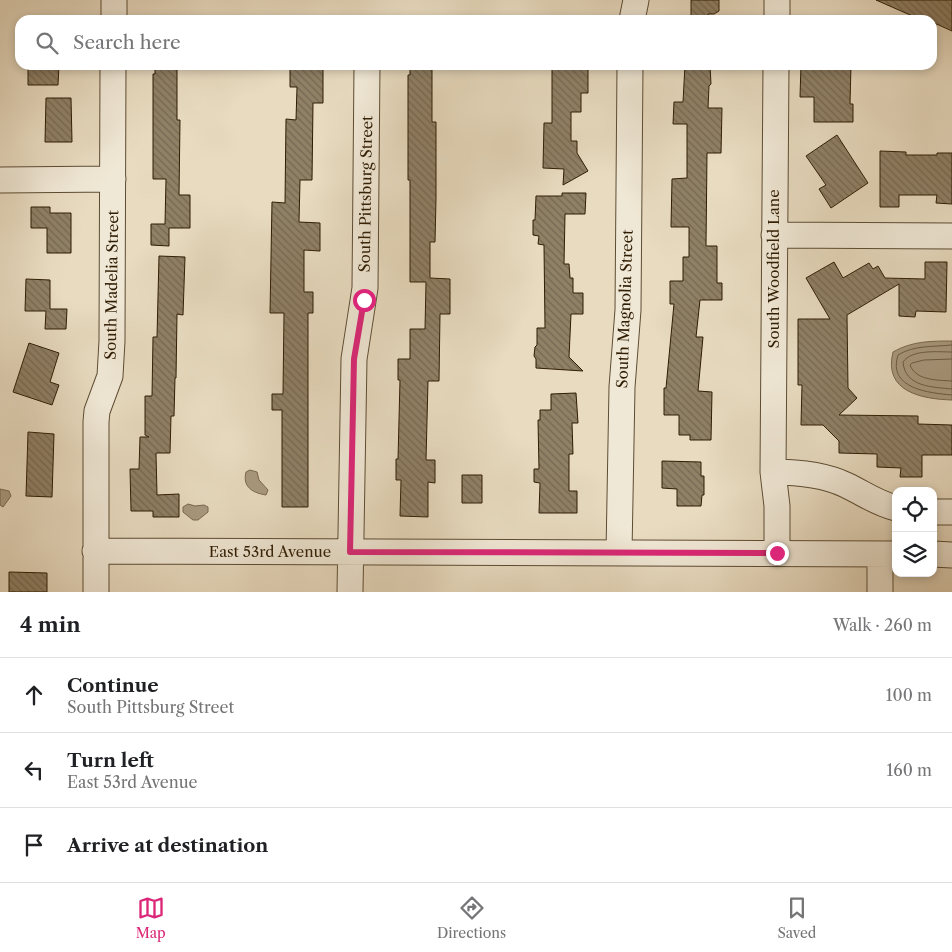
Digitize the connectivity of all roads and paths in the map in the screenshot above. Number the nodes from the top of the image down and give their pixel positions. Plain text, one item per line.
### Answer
1 (114, 0) edge
2 (636, 0) edge
3 (777, 0) edge
4 (114, 15) edge
5 (633, 15) edge
6 (777, 15) edge
7 (113, 70) edge
8 (367, 70) edge
9 (630, 70) edge
10 (776, 70) edge
11 (0, 180) edge
12 (113, 180) junction
13 (774, 235) junction
14 (952, 236) edge
15 (772, 472) junction
16 (892, 507) edge
17 (937, 512) edge
18 (952, 512) edge
19 (95, 551) junction
20 (350, 552) junction
21 (619, 553) junction
22 (771, 553) junction
23 (888, 554) edge
24 (937, 554) edge
25 (952, 554) edge
26 (96, 592) edge
27 (350, 592) edge
28 (880, 592) edge

1 - 4 street
2 - 5 street
3 - 6 street
7 - 12 street, South Madelia Street
8 - 20 street, South Pittsburg Street
9 - 21 street, South Magnolia Street
10 - 13 street, South Woodfield Lane
11 - 12 street
12 - 19 street, South Madelia Street
13 - 14 street
13 - 15 street, South Woodfield Lane
15 - 16 street
15 - 22 street, South Woodfield Lane
17 - 18 street
19 - 20 street, East 53rd Avenue
19 - 26 street, South Madelia Street
20 - 21 street, East 53rd Avenue
20 - 27 street, South Pittsburg Street
21 - 22 street, East 53rd Avenue
22 - 23 street, East 53rd Avenue
23 - 28 street
24 - 25 street

